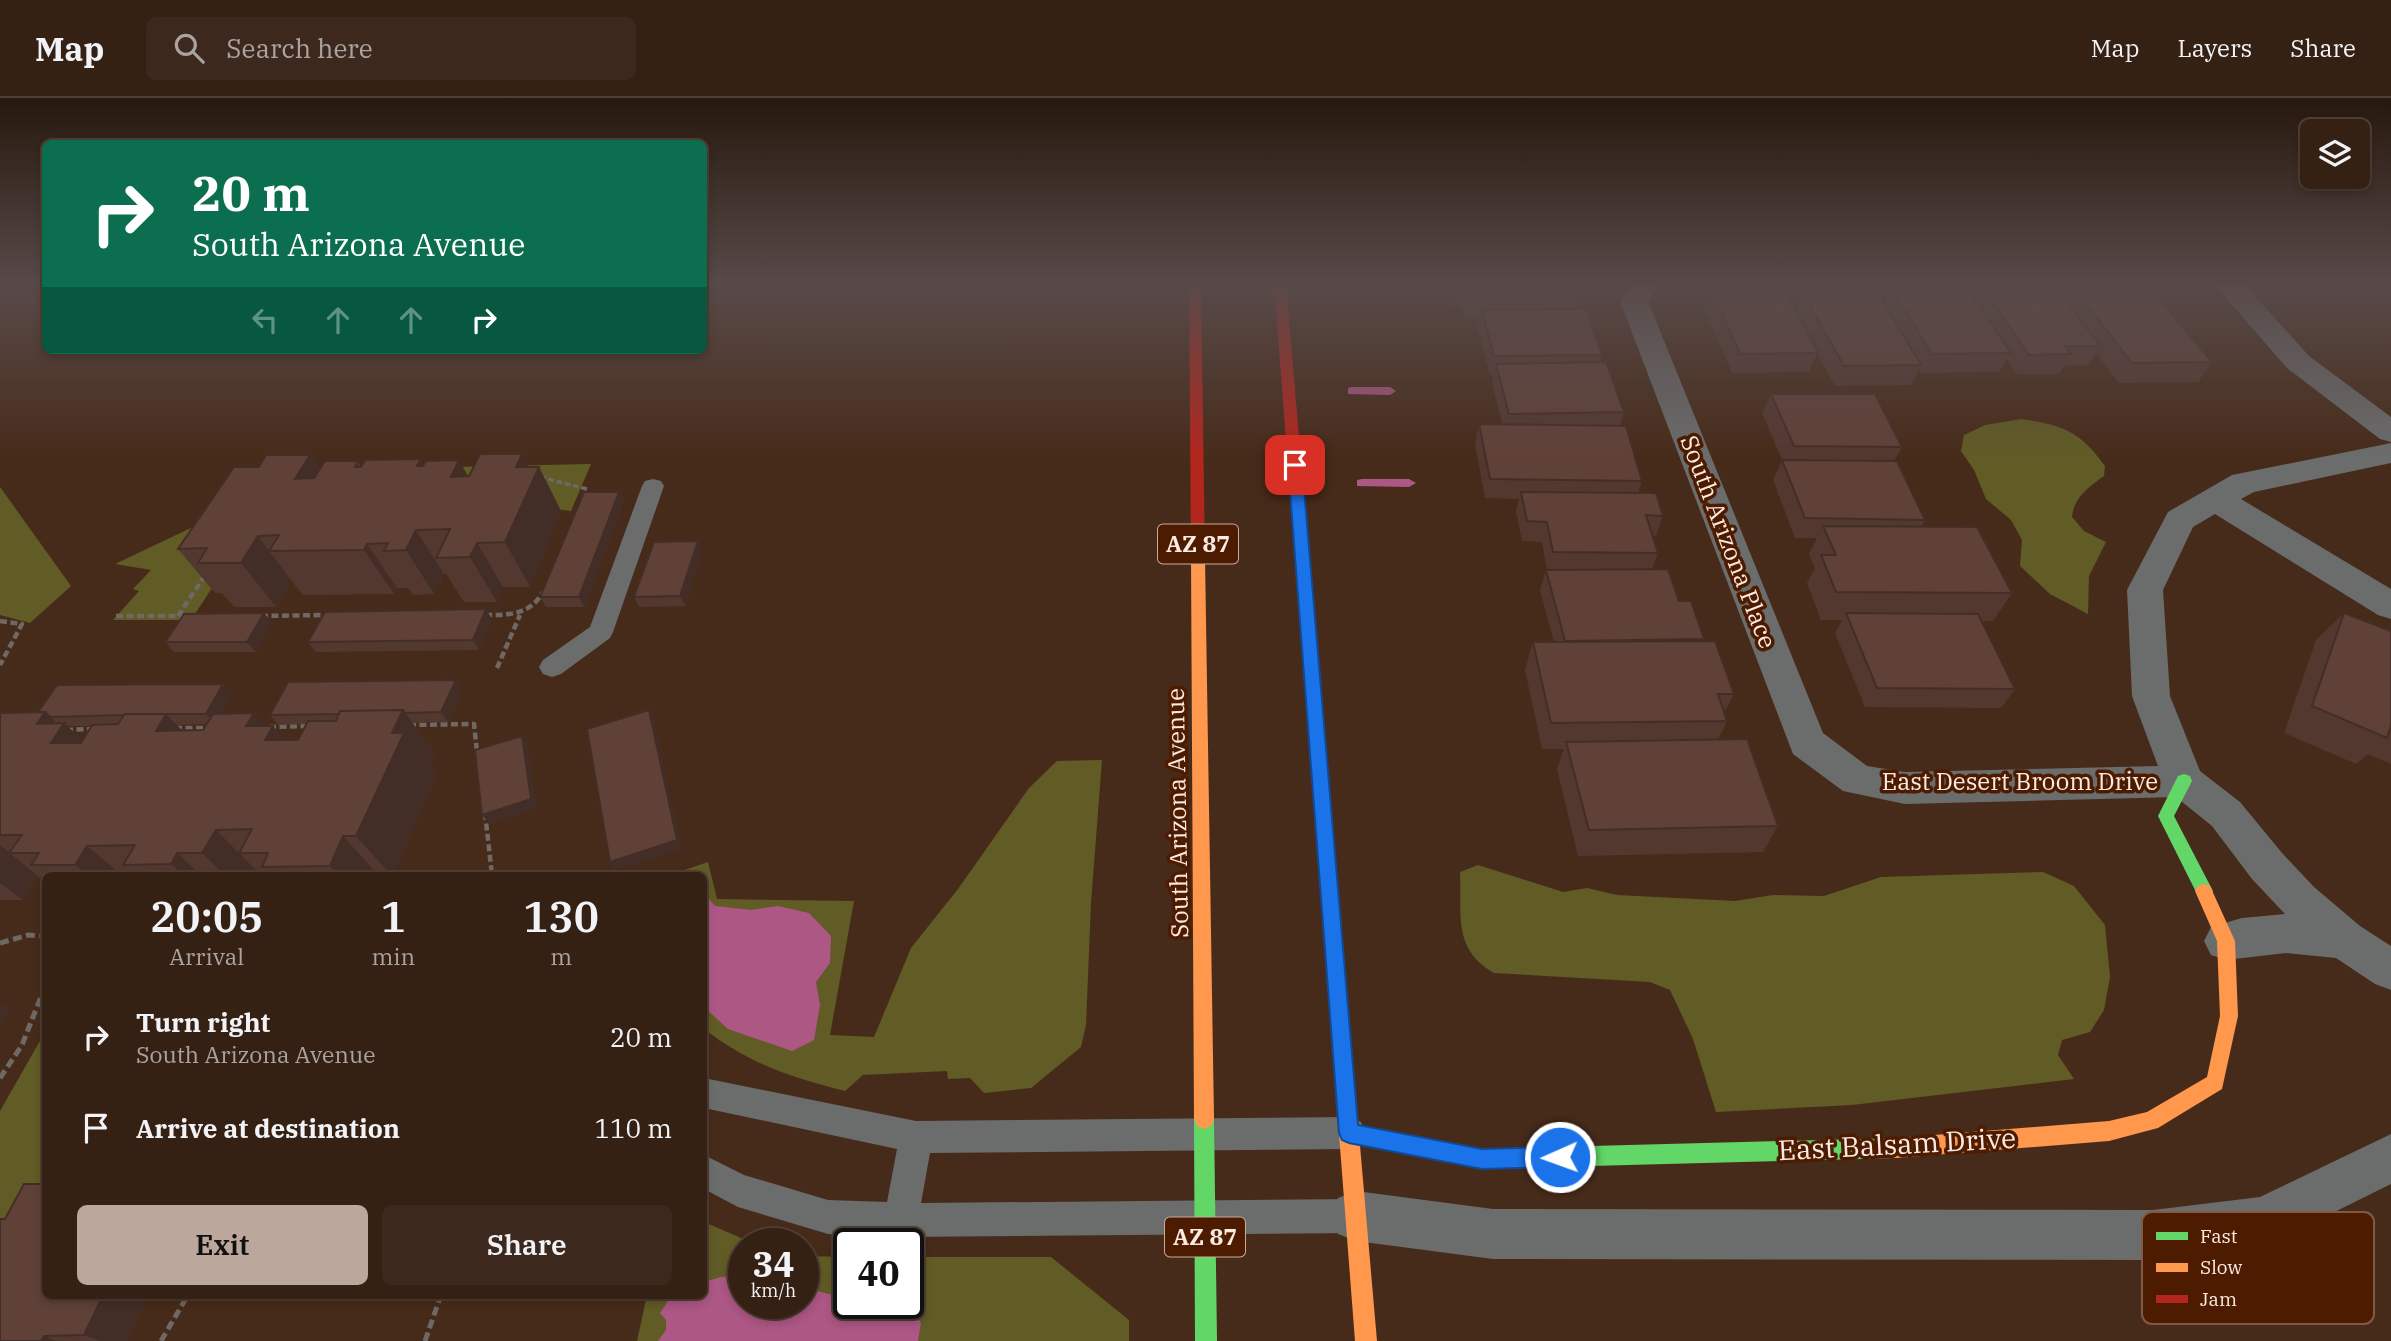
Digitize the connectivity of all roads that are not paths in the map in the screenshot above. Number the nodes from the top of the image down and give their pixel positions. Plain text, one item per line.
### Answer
1 (1196, 342) edge
2 (1285, 342) edge
3 (1650, 342) edge
4 (2280, 342) edge
5 (2391, 432) edge
6 (2391, 453) edge
7 (653, 486) dead end
8 (2216, 499) junction
9 (2391, 606) edge
10 (552, 667) dead end
11 (1857, 780) joint
12 (2184, 781) junction
13 (2345, 940) junction
14 (2226, 941) junction
15 (2391, 970) edge
16 (707, 1094) edge
17 (1349, 1133) junction
18 (1203, 1134) junction
19 (916, 1137) junction
20 (2391, 1158) edge
21 (707, 1173) edge
22 (2284, 1212) edge
23 (1356, 1216) junction
24 (1205, 1217) junction
25 (901, 1220) junction
26 (2142, 1235) edge
27 (1206, 1341) edge
28 (1366, 1341) edge

1 - 18 main road, South Arizona Avenue / AZ 87
2 - 17 main road
3 - 11 street, South Arizona Place
4 - 5 street
6 - 8 street
7 - 10 lane
8 - 9 street
8 - 12 street
11 - 12 street, East Desert Broom Drive
12 - 13 street
12 - 14 main road, East Balsam Drive
13 - 14 street
13 - 15 street
14 - 17 main road, East Balsam Drive
16 - 19 lane
17 - 18 lane
17 - 23 main road
18 - 19 lane
18 - 24 main road, South Arizona Avenue / AZ 87
19 - 25 lane
20 - 22 street
21 - 25 lane
23 - 24 lane
23 - 26 street
23 - 28 main road
24 - 25 lane
24 - 27 main road, South Arizona Avenue / AZ 87

